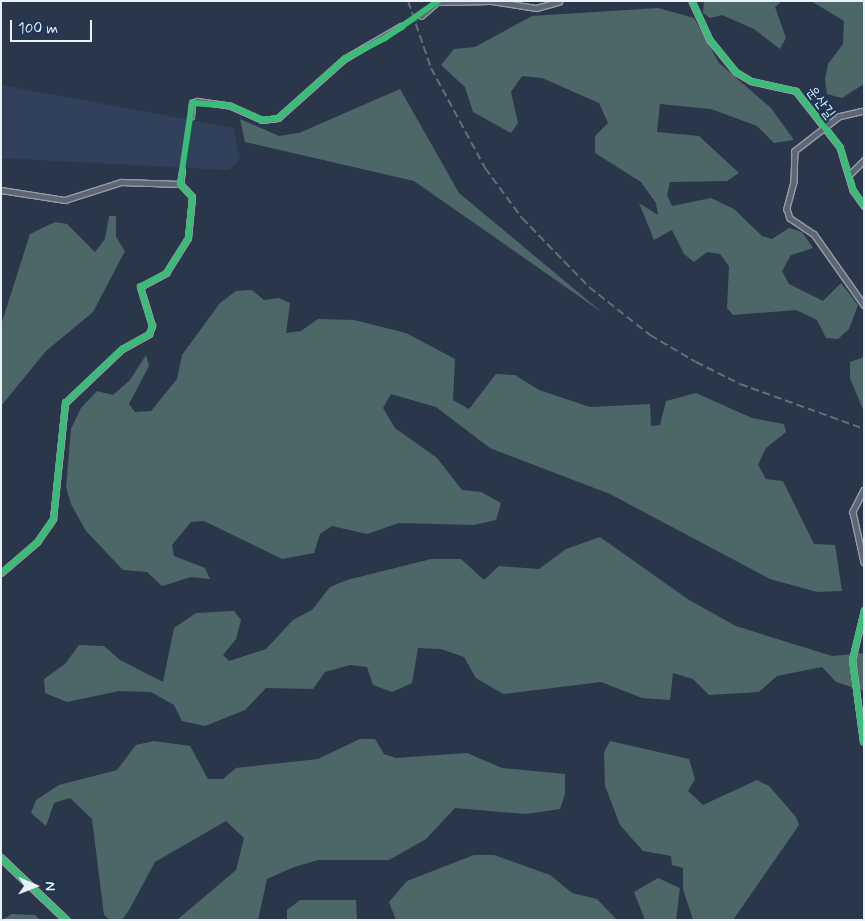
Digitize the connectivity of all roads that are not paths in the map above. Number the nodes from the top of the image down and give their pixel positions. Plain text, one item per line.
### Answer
1 (490, 1) edge
2 (692, 1) edge
3 (438, 2) edge
4 (559, 2) edge
5 (421, 16) tunnel mouth
6 (401, 26) tunnel mouth
7 (864, 111) edge
8 (191, 117) tunnel mouth
9 (823, 128) junction
10 (864, 160) edge
11 (182, 171) tunnel mouth
12 (850, 174) junction
13 (180, 184) junction
14 (1, 190) edge
15 (864, 206) edge
16 (864, 306) edge
17 (864, 490) edge
18 (864, 562) edge
19 (1, 574) edge
20 (864, 610) edge
21 (863, 742) edge
22 (1, 858) edge
23 (66, 920) edge

1 - 3 street
1 - 4 street
2 - 9 street, 운산길
3 - 5 street
6 - 8 street
7 - 9 street
9 - 12 street, 운산길
9 - 16 street
10 - 12 street
11 - 13 street
12 - 15 street, 운산길
13 - 14 street
13 - 19 street
17 - 18 street
20 - 21 street
22 - 23 street

